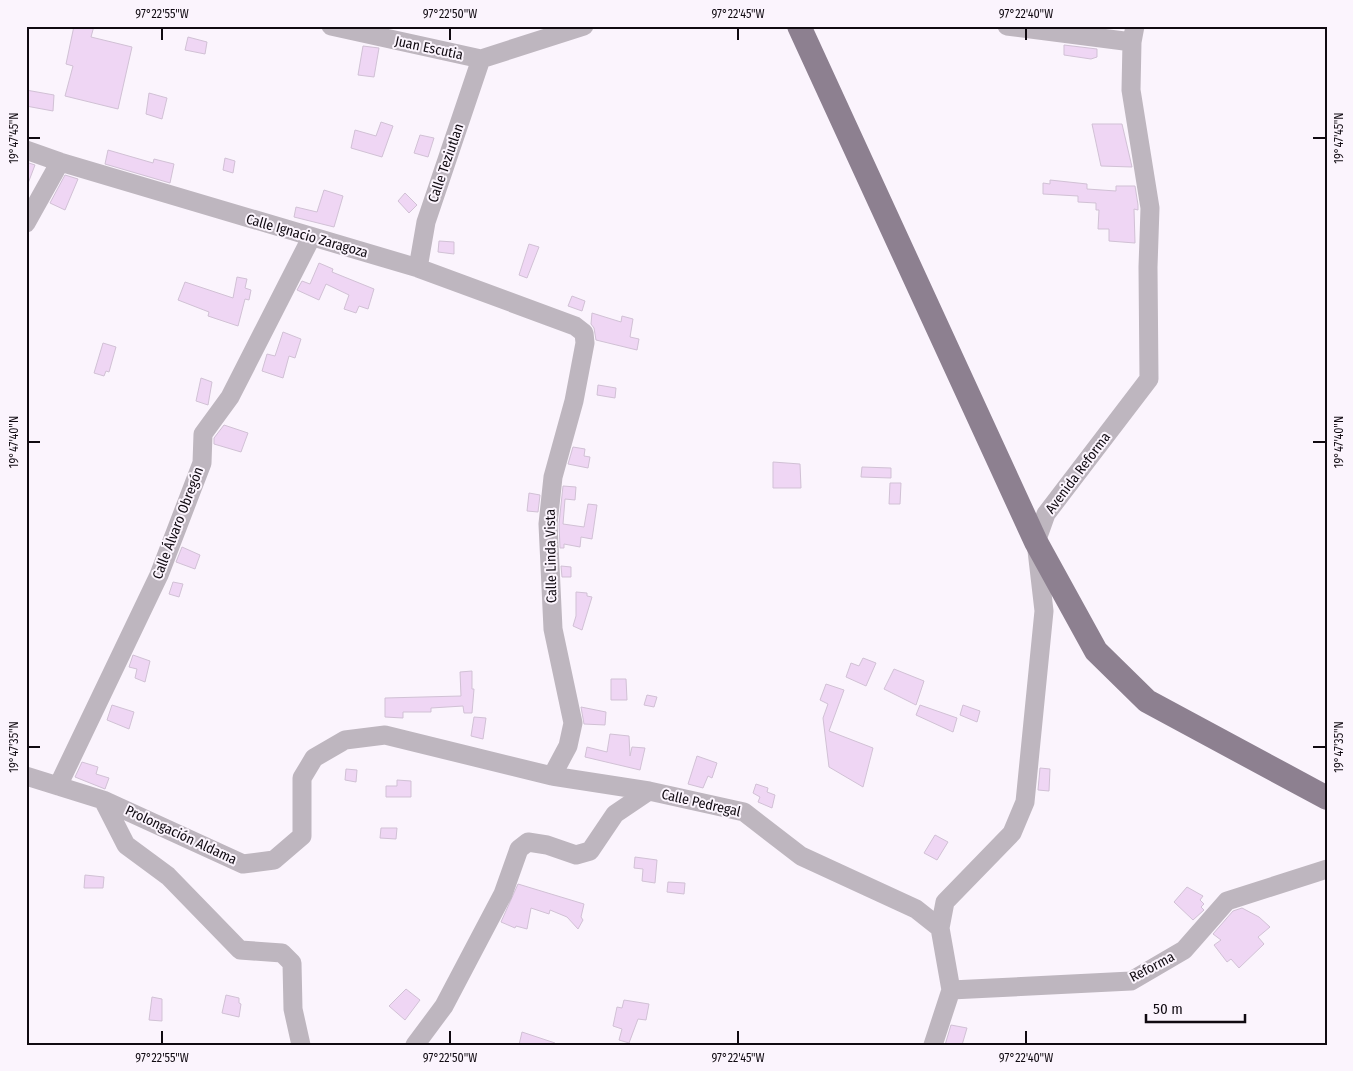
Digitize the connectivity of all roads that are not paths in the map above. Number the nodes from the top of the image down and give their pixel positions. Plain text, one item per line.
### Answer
1 (331, 26) edge
2 (584, 26) edge
3 (799, 26) edge
4 (1007, 26) edge
5 (1082, 31) edge
6 (1133, 34) edge
7 (480, 59) junction
8 (26, 150) edge
9 (60, 162) junction
10 (26, 223) edge
11 (311, 238) junction
12 (418, 268) junction
13 (584, 333) joint
14 (1036, 542) junction
15 (26, 776) edge
16 (552, 776) junction
17 (58, 786) junction
18 (649, 791) junction
19 (1327, 798) edge
20 (103, 800) junction
21 (1327, 869) edge
22 (940, 928) junction
23 (951, 990) junction
24 (301, 1045) edge
25 (415, 1045) edge
26 (933, 1045) edge

1 - 7 street, Juan Escutia
2 - 7 street, Juan Escutia
3 - 14 main road
4 - 5 street
5 - 6 street
6 - 14 street, Avenida Reforma
7 - 12 street, Calle Teziutlan
8 - 9 street, Calle Ignacio Zaragoza
9 - 10 street
9 - 11 street, Calle Ignacio Zaragoza
11 - 12 street, Calle Ignacio Zaragoza
11 - 17 street, Calle Álvaro Obregón
12 - 13 street, Calle Ignacio Zaragoza
13 - 16 street, Calle Linda Vista
14 - 19 main road
14 - 22 street, Avenida Reforma
15 - 17 street, Prolongación Aldama
16 - 18 street, Calle Pedregal
16 - 20 street, Prolongación Aldama
17 - 20 street, Prolongación Aldama
18 - 22 street, Calle Pedregal
18 - 25 street
20 - 24 street
21 - 23 street, Reforma
22 - 23 street, Avenida Reforma
23 - 26 street

